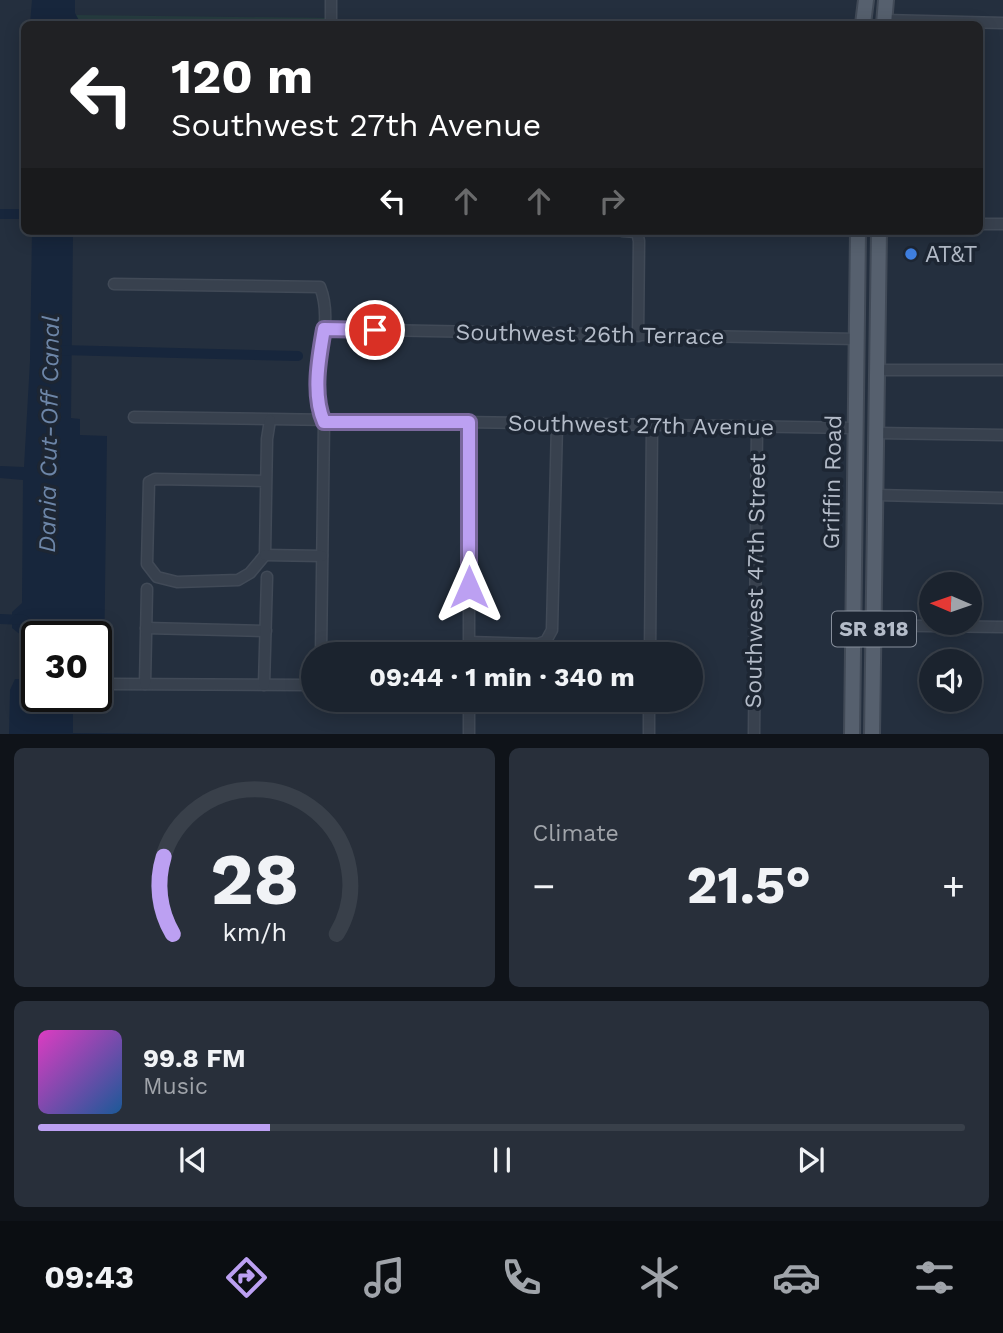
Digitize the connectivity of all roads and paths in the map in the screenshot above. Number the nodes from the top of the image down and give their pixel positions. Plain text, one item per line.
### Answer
1 (331, 0) edge
2 (866, 0) edge
3 (886, 0) edge
4 (331, 21) edge
5 (863, 21) edge
6 (884, 21) edge
7 (983, 23) edge
8 (1003, 23) edge
9 (983, 224) edge
10 (1003, 224) edge
11 (637, 235) edge
12 (858, 235) edge
13 (879, 235) edge
14 (114, 284) dead end
15 (324, 329) junction
16 (638, 336) junction
17 (857, 339) junction
18 (877, 370) junction
19 (1003, 370) edge
20 (856, 396) junction
21 (134, 417) dead end
22 (270, 420) junction
23 (324, 422) junction
24 (469, 422) junction
25 (557, 425) junction
26 (652, 426) junction
27 (757, 428) junction
28 (855, 428) junction
29 (877, 433) junction
30 (1003, 435) edge
31 (876, 465) junction
32 (266, 481) junction
33 (876, 495) junction
34 (1003, 498) edge
35 (265, 555) junction
36 (322, 556) junction
37 (267, 577) dead end
38 (147, 589) dead end
39 (853, 625) junction
40 (874, 625) junction
41 (1003, 627) edge
42 (146, 628) junction
43 (266, 631) junction
44 (321, 642) edge
45 (469, 642) edge
46 (543, 642) edge
47 (650, 642) edge
48 (112, 684) dead end
49 (145, 684) junction
50 (264, 685) junction
51 (301, 685) edge
52 (468, 712) edge
53 (649, 712) edge
54 (469, 734) edge
55 (649, 734) edge
56 (754, 734) edge
57 (852, 734) edge
58 (873, 734) edge

1 - 4 street
2 - 5 main road
3 - 6 main road
7 - 8 street
9 - 10 street
11 - 16 street
12 - 17 main road, Griffin Road / SR 818
13 - 18 main road, Griffin Road / SR 818
14 - 15 street
15 - 16 street, Southwest 26th Terrace
15 - 23 street
16 - 17 street, Southwest 26th Terrace
17 - 20 main road, Griffin Road / SR 818
18 - 19 street
18 - 29 main road, Griffin Road / SR 818
20 - 28 main road, Griffin Road / SR 818
20 - 29 main road
21 - 22 street, Southwest 27th Avenue
22 - 23 street, Southwest 27th Avenue
22 - 32 street
23 - 24 street, Southwest 27th Avenue
23 - 36 street
24 - 25 street, Southwest 27th Avenue
24 - 45 street
25 - 26 street, Southwest 27th Avenue
25 - 46 street
26 - 27 street, Southwest 27th Avenue
26 - 47 street
27 - 28 street, Southwest 27th Avenue
27 - 56 street, Southwest 47th Street
28 - 31 main road
28 - 39 main road, Griffin Road / SR 818
29 - 30 street
29 - 31 main road, Griffin Road / SR 818
31 - 33 main road, Griffin Road / SR 818
32 - 35 street
32 - 35 street
33 - 34 street
33 - 40 main road, Griffin Road / SR 818
35 - 36 street
36 - 44 street
37 - 43 street
38 - 42 street
39 - 40 street
39 - 57 main road, Griffin Road / SR 818
40 - 41 street
40 - 58 main road, Griffin Road / SR 818
42 - 43 street
42 - 49 street
43 - 50 street
48 - 49 street
49 - 50 street
50 - 51 street
52 - 54 street
53 - 55 street

